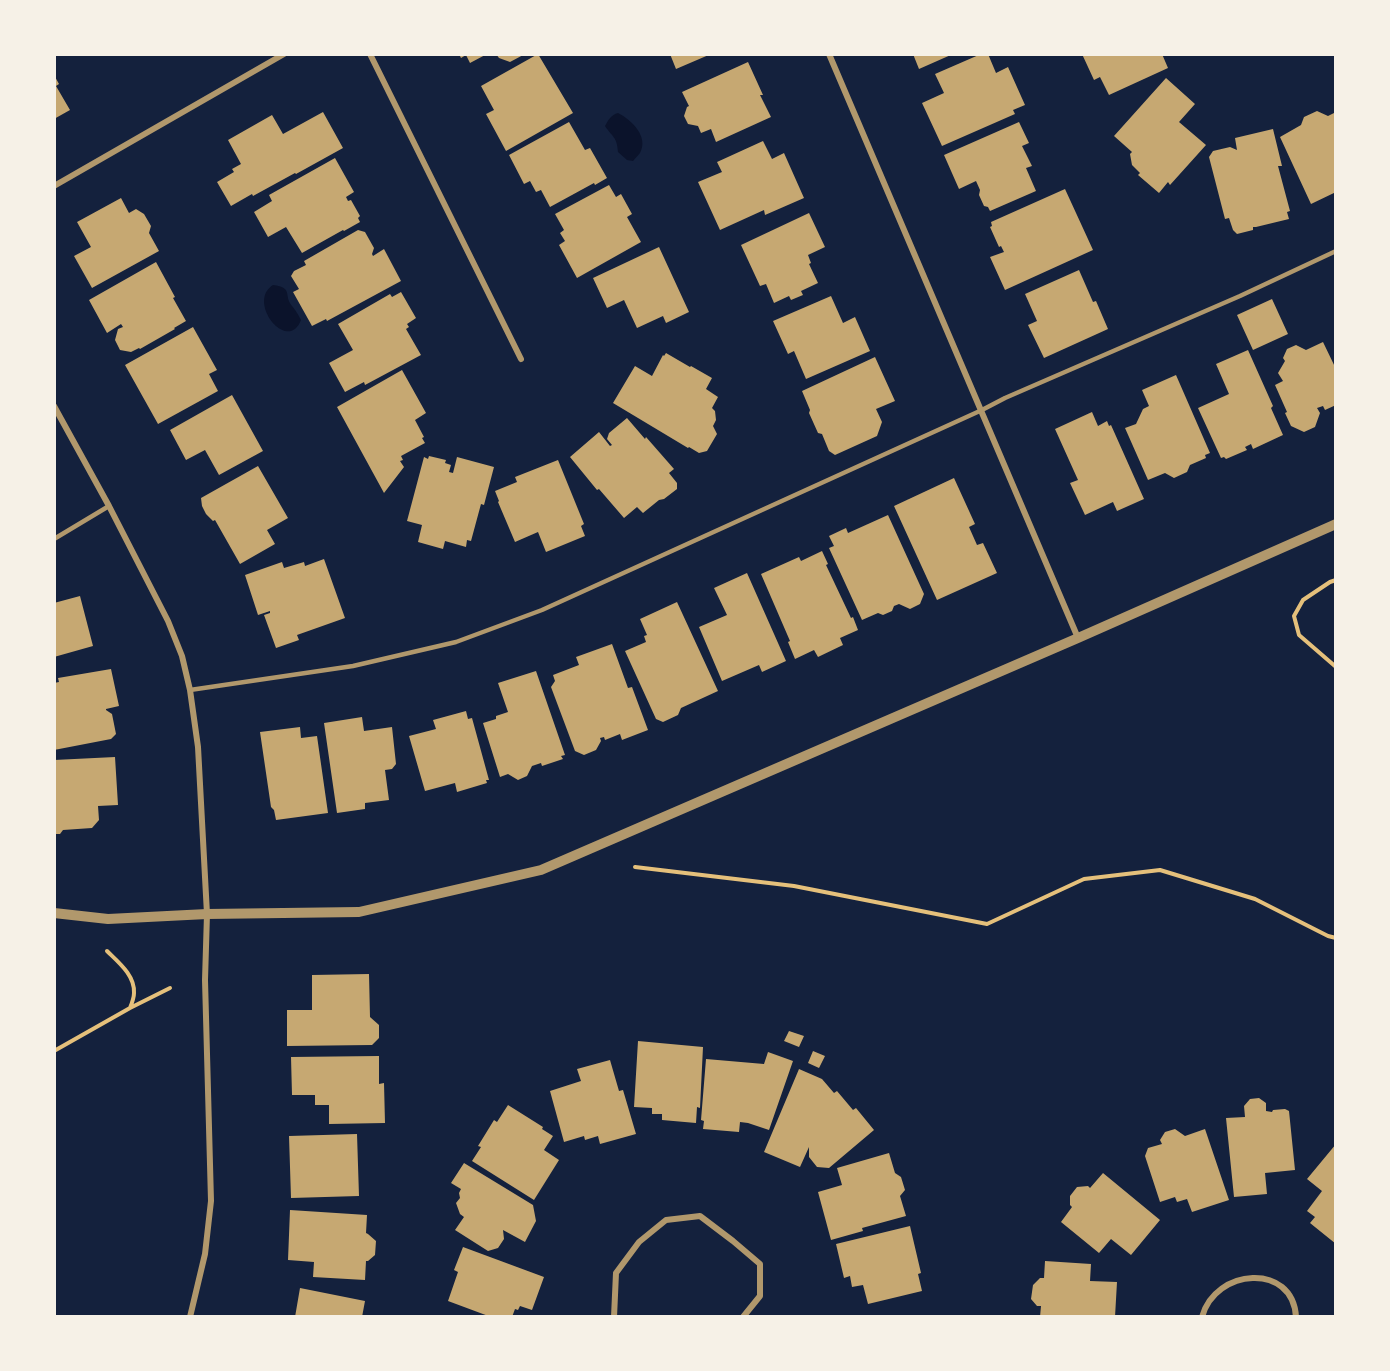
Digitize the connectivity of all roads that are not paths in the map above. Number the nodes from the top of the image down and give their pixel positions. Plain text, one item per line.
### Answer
1 (284, 54) edge
2 (370, 54) edge
3 (830, 54) edge
4 (54, 186) edge
5 (1336, 251) edge
6 (520, 359) dead end
7 (54, 406) edge
8 (982, 410) junction
9 (110, 506) junction
10 (1336, 524) edge
11 (54, 539) edge
12 (1078, 638) junction
13 (190, 690) junction
14 (54, 913) edge
15 (207, 914) junction
16 (190, 1317) edge
17 (614, 1317) edge
18 (743, 1317) edge
19 (1202, 1317) edge
20 (1296, 1317) edge

1 - 4 street
2 - 6 street
3 - 8 street
5 - 8 lane
7 - 9 street
8 - 12 street
8 - 13 lane
9 - 11 lane
9 - 13 street
10 - 12 street
12 - 15 street
13 - 15 street
14 - 15 street
15 - 16 street
17 - 18 street
19 - 20 street

